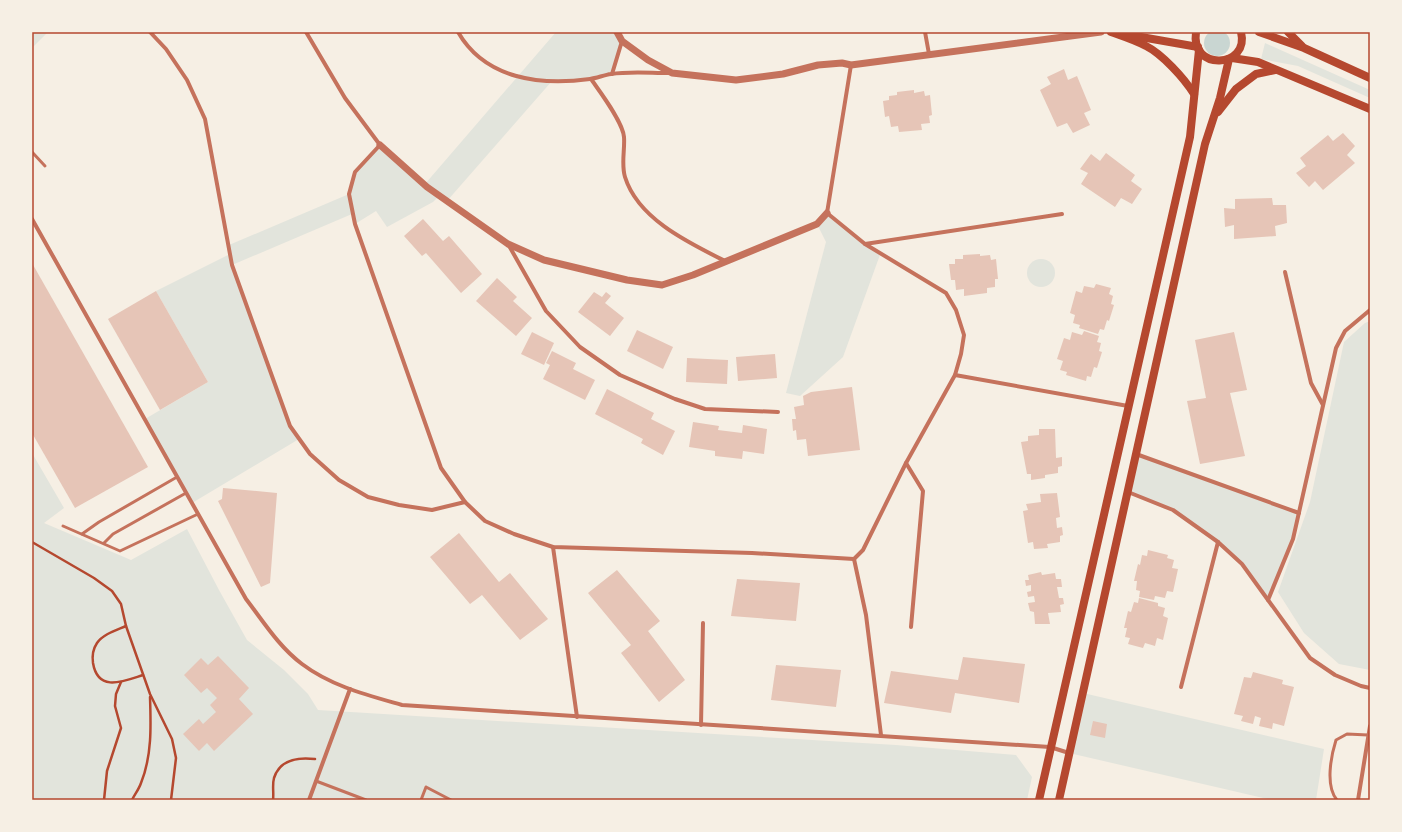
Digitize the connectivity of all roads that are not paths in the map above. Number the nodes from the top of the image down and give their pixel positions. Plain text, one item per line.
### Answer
1 (150, 32) edge
2 (306, 32) edge
3 (458, 32) edge
4 (617, 32) edge
5 (925, 32) edge
6 (1101, 32) edge
7 (1112, 32) edge
8 (1196, 32) edge
9 (1241, 32) edge
10 (1259, 32) edge
11 (1288, 32) edge
12 (1057, 34) edge
13 (622, 40) junction
14 (1198, 48) junction
15 (1304, 48) junction
16 (929, 54) junction
17 (1230, 58) junction
18 (851, 65) junction
19 (1275, 70) junction
20 (672, 73) junction
21 (612, 74) junction
22 (1370, 78) edge
23 (591, 79) junction
24 (1194, 94) junction
25 (1370, 109) edge
26 (1214, 118) junction
27 (380, 145) junction
28 (32, 152) edge
29 (45, 166) dead end
30 (826, 213) junction
31 (1062, 214) dead end
32 (32, 219) edge
33 (508, 244) junction
34 (865, 244) junction
35 (726, 261) junction
36 (1285, 272) dead end
37 (1370, 310) edge
38 (955, 375) junction
39 (1128, 406) junction
40 (1323, 406) junction
41 (778, 412) dead end
42 (1136, 454) junction
43 (906, 464) junction
44 (177, 477) junction
45 (1128, 492) junction
46 (186, 493) junction
47 (465, 502) junction
48 (1299, 513) junction
49 (198, 514) junction
50 (64, 526) dead end
51 (82, 534) junction
52 (1218, 542) junction
53 (104, 543) junction
54 (553, 547) junction
55 (854, 559) junction
56 (1268, 600) junction
57 (703, 623) dead end
58 (911, 627) dead end
59 (1181, 687) dead end
60 (1370, 688) edge
61 (350, 689) junction
62 (577, 717) junction
63 (701, 725) junction
64 (1370, 726) edge
65 (881, 734) junction
66 (1368, 735) junction
67 (1050, 747) junction
68 (1069, 753) junction
69 (316, 781) junction
70 (309, 800) edge
71 (366, 800) edge
72 (421, 800) edge
73 (451, 800) edge
74 (1039, 800) edge
75 (1059, 800) edge
76 (1337, 800) edge
77 (1358, 800) edge

1 - 47 street
2 - 27 street
3 - 23 street
4 - 13 street
5 - 16 street
6 - 12 street
7 - 14 main road
7 - 24 main road
8 - 14 main road
9 - 17 main road
10 - 15 main road
11 - 15 main road
12 - 16 street
13 - 20 street
13 - 21 street
14 - 17 main road
14 - 24 main road
15 - 22 main road
16 - 18 street
17 - 19 main road
17 - 26 main road
18 - 20 street
18 - 30 street
19 - 25 main road
19 - 26 main road
20 - 21 street
21 - 23 street
23 - 35 street
24 - 39 main road
26 - 42 main road
27 - 33 street
27 - 47 street
28 - 29 lane
30 - 34 street
30 - 35 street
31 - 34 street
32 - 44 street
33 - 35 street
33 - 41 street
34 - 38 street
36 - 40 street
37 - 40 street
38 - 39 street
38 - 43 street
39 - 67 main road
40 - 48 street
42 - 45 main road
42 - 48 street
43 - 55 street
43 - 58 street
44 - 46 street
44 - 51 lane
45 - 52 street
45 - 68 main road
46 - 49 street
46 - 53 lane
47 - 54 street
48 - 56 street
49 - 53 lane
49 - 61 street
50 - 51 lane
51 - 53 lane
52 - 56 street
52 - 59 street
54 - 55 street
54 - 62 street
55 - 65 street
56 - 60 street
57 - 63 street
61 - 62 street
61 - 69 street
62 - 63 street
63 - 65 street
64 - 66 street
65 - 67 street
66 - 76 lane
66 - 77 street
67 - 68 street
67 - 74 main road
68 - 75 main road
69 - 70 street
69 - 71 lane
72 - 73 lane

